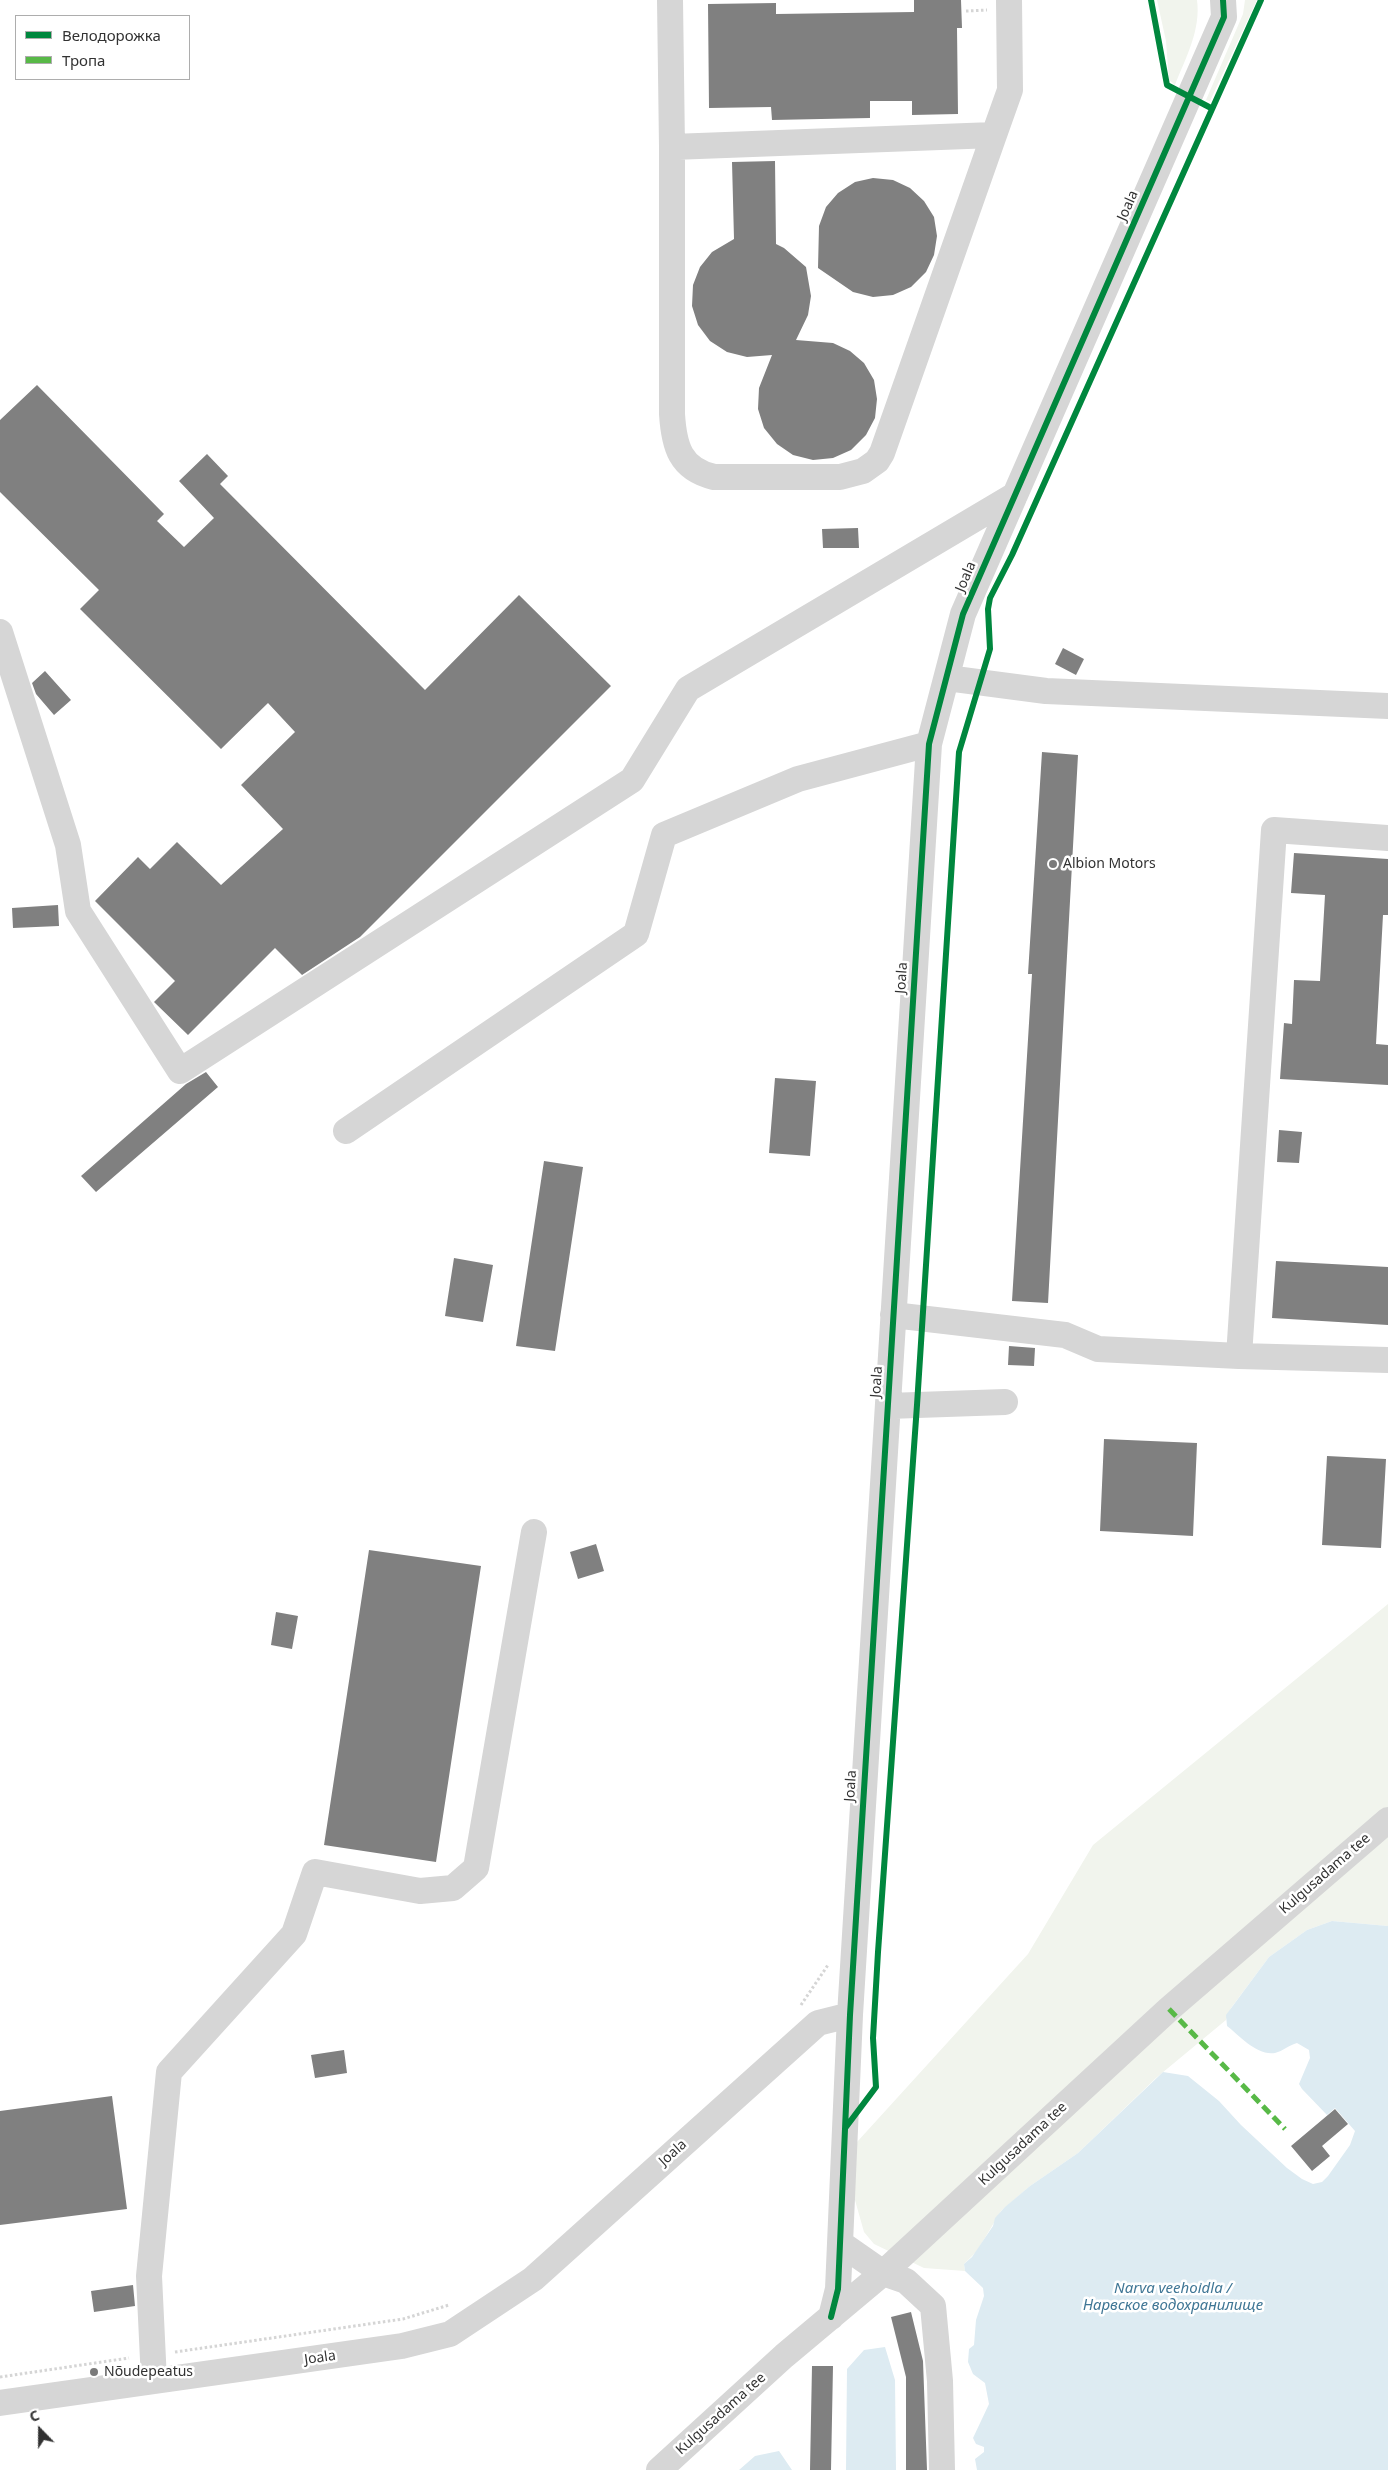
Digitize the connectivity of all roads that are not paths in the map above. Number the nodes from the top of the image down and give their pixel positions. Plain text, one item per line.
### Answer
1 (670, 0) edge
2 (1009, 0) edge
3 (1223, 0) edge
4 (994, 135) junction
5 (672, 147) junction
6 (1015, 495) junction
7 (0, 632) edge
8 (947, 678) junction
9 (1388, 706) edge
10 (929, 744) junction
11 (1388, 838) edge
12 (346, 1131) dead end
13 (894, 1314) junction
14 (1239, 1356) junction
15 (1388, 1360) edge
16 (1005, 1402) dead end
17 (888, 1406) junction
18 (534, 1532) dead end
19 (1388, 1820) edge
20 (850, 2015) junction
21 (840, 2243) junction
22 (883, 2273) junction
23 (831, 2317) junction
24 (154, 2381) junction
25 (0, 2403) edge
26 (659, 2470) edge
27 (942, 2470) edge

1 - 5 street
2 - 4 street
3 - 6 street, Joala
4 - 5 street
4 - 5 street
6 - 7 street
6 - 8 street, Joala
8 - 9 street
8 - 10 street, Joala
10 - 12 street
10 - 13 street, Joala
11 - 14 street
13 - 14 street
13 - 17 street, Joala
14 - 15 street
16 - 17 street
17 - 20 street, Joala
18 - 24 street
19 - 22 street, Kulgusadama tee
20 - 21 street
20 - 24 street, Joala
21 - 22 street
21 - 23 street
22 - 23 street, Kulgusadama tee
22 - 27 street
23 - 26 street, Kulgusadama tee
24 - 25 street, Joala

